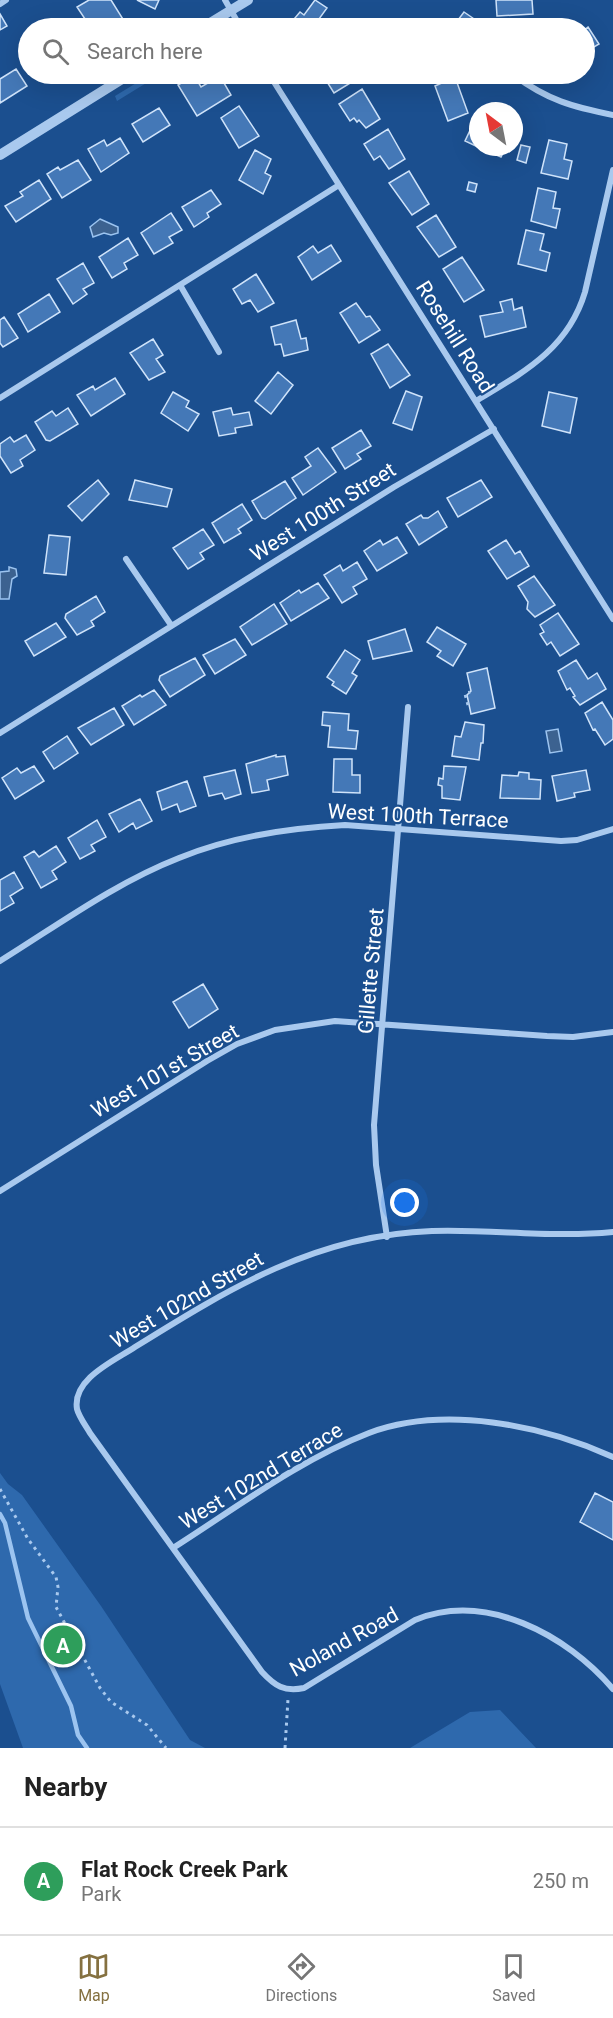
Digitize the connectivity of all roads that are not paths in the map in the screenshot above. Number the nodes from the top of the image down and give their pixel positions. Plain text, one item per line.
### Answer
1 (6, 0) edge
2 (225, 0) edge
3 (248, 0) edge
4 (0, 4) edge
5 (232, 10) junction
6 (219, 18) edge
7 (236, 18) edge
8 (114, 84) edge
9 (275, 84) edge
10 (526, 84) edge
11 (613, 115) edge
12 (0, 155) edge
13 (613, 170) edge
14 (339, 185) junction
15 (180, 285) junction
16 (219, 352) dead end
17 (0, 398) edge
18 (476, 401) junction
19 (494, 429) junction
20 (126, 558) dead end
21 (613, 618) edge
22 (171, 625) junction
23 (408, 708) dead end
24 (0, 732) edge
25 (400, 828) junction
26 (613, 829) edge
27 (0, 961) edge
28 (383, 1023) junction
29 (613, 1032) edge
30 (0, 1191) edge
31 (613, 1232) edge
32 (387, 1237) junction
33 (76, 1397) joint
34 (613, 1457) edge
35 (173, 1548) junction
36 (613, 1689) edge

1 - 4 street
2 - 5 street
3 - 5 street
5 - 6 street
5 - 7 street
8 - 12 street
9 - 14 street, Rosehill Road
10 - 11 street
13 - 18 street
14 - 15 street
14 - 18 street, Rosehill Road
15 - 16 street
15 - 17 street
18 - 19 street, Rosehill Road
19 - 21 street, Rosehill Road
19 - 22 street, West 100th Street
20 - 22 street
22 - 24 street, West 100th Street
23 - 25 street, Gillette Street
25 - 26 street, West 100th Terrace
25 - 27 street, West 100th Terrace
25 - 28 street, Gillette Street
28 - 29 street, West 101st Street
28 - 30 street, West 101st Street
28 - 32 street, Gillette Street
31 - 32 street, West 102nd Street
32 - 33 street, West 102nd Street
33 - 35 street, Noland Road
34 - 35 street, West 102nd Terrace
35 - 36 street, Noland Road

